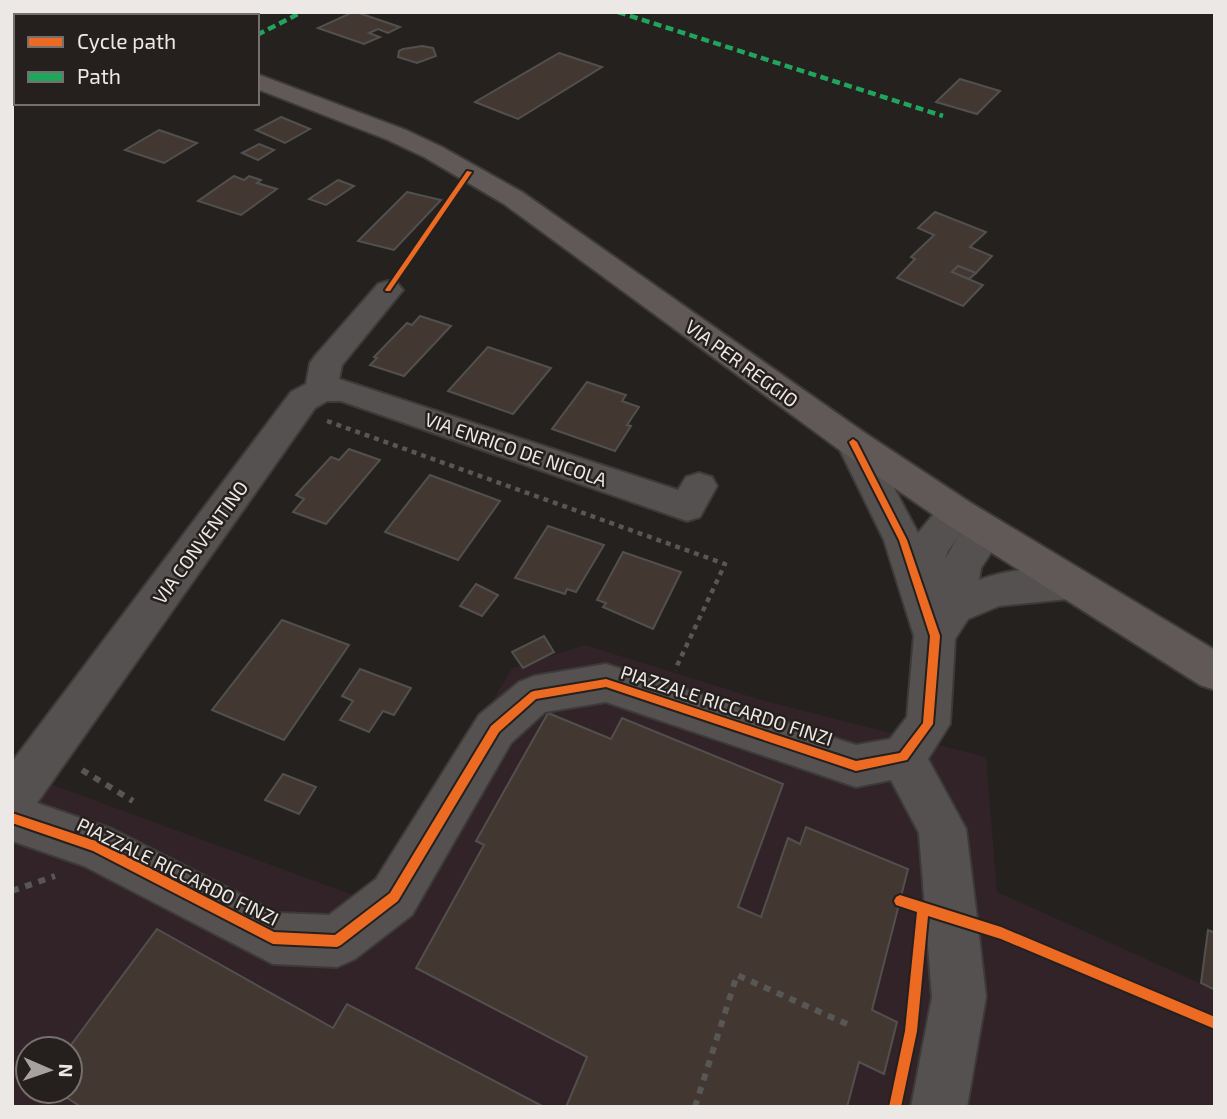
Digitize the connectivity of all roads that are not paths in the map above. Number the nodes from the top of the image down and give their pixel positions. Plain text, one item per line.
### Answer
1 (259, 82) edge
2 (388, 290) dead end
3 (318, 404) junction
4 (853, 442) junction
5 (699, 486) dead end
6 (972, 522) junction
7 (1068, 583) junction
8 (918, 584) junction
9 (945, 622) junction
10 (1215, 672) edge
11 (903, 757) junction
12 (12, 800) edge
13 (12, 818) edge
14 (939, 1107) edge

1 - 4 main road, VIA PER REGGIO
2 - 3 street
3 - 5 street, VIA ENRICO DE NICOLA
3 - 12 street, VIA CONVENTINO
4 - 6 main road, VIA PER REGGIO
4 - 8 street
6 - 7 main road, VIA PER REGGIO
6 - 8 street
6 - 9 street
7 - 9 street
7 - 10 main road, VIA PER REGGIO
8 - 9 street
9 - 11 street
11 - 13 street, PIAZZALE RICCARDO FINZI
11 - 14 street

